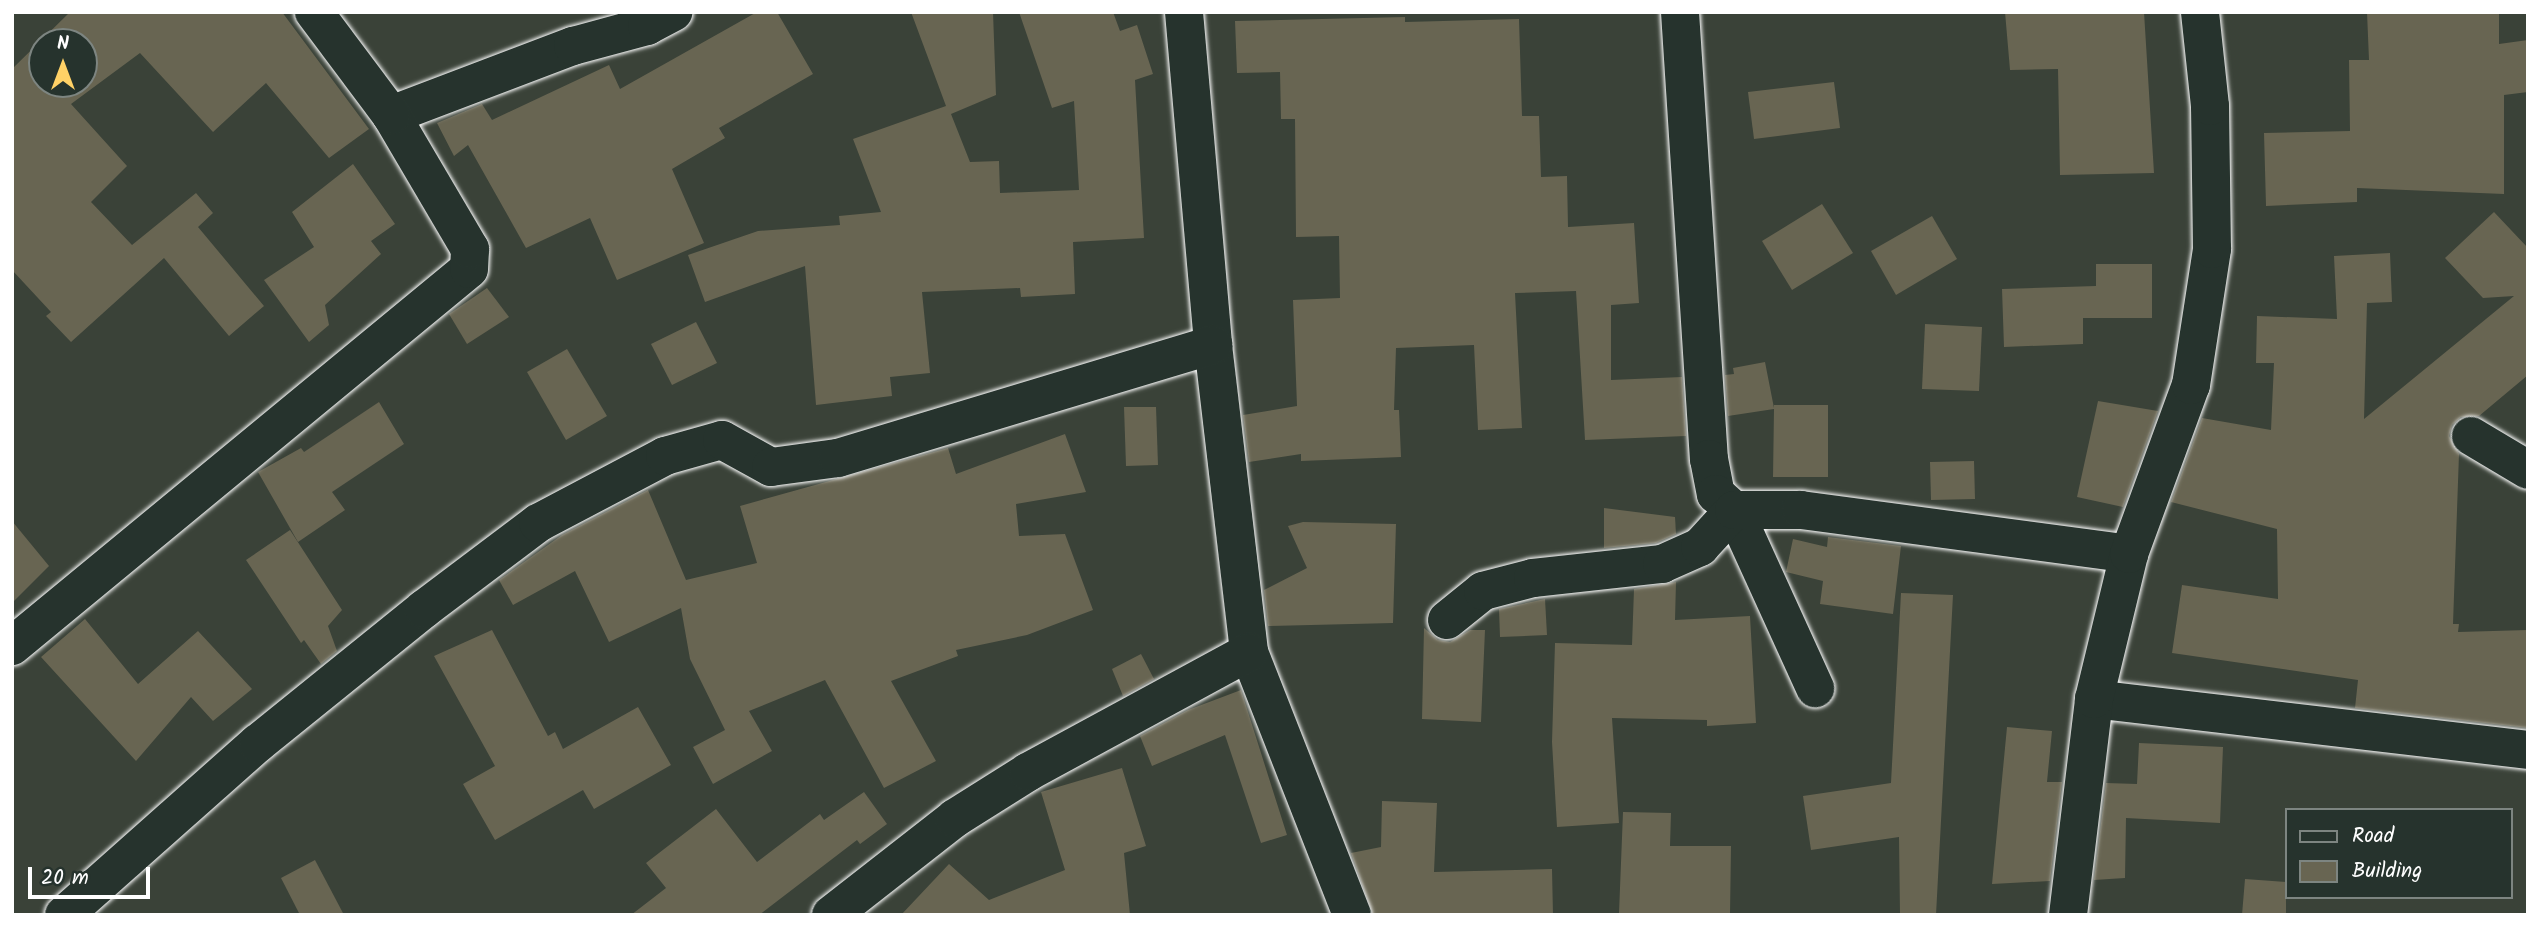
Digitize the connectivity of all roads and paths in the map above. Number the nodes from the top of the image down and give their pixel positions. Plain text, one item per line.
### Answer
1 (314, 12) edge
2 (673, 12) edge
3 (1184, 12) edge
4 (1680, 12) edge
5 (2200, 12) edge
6 (391, 115) junction
7 (1213, 345) junction
8 (2471, 436) dead end
9 (2528, 470) edge
10 (1734, 510) junction
11 (2129, 554) junction
12 (1447, 620) dead end
13 (12, 646) edge
14 (1249, 652) junction
15 (1815, 688) dead end
16 (2094, 699) junction
17 (2528, 750) edge
18 (64, 915) edge
19 (831, 915) edge
20 (1352, 915) edge
21 (2068, 915) edge

1 - 6 street
2 - 6 street
3 - 7 street
4 - 10 street
5 - 11 street
6 - 13 street
7 - 14 street
7 - 18 street
8 - 9 street
10 - 11 street
10 - 12 street
10 - 15 street
11 - 16 street
14 - 19 street
14 - 20 street
16 - 17 street
16 - 21 street

